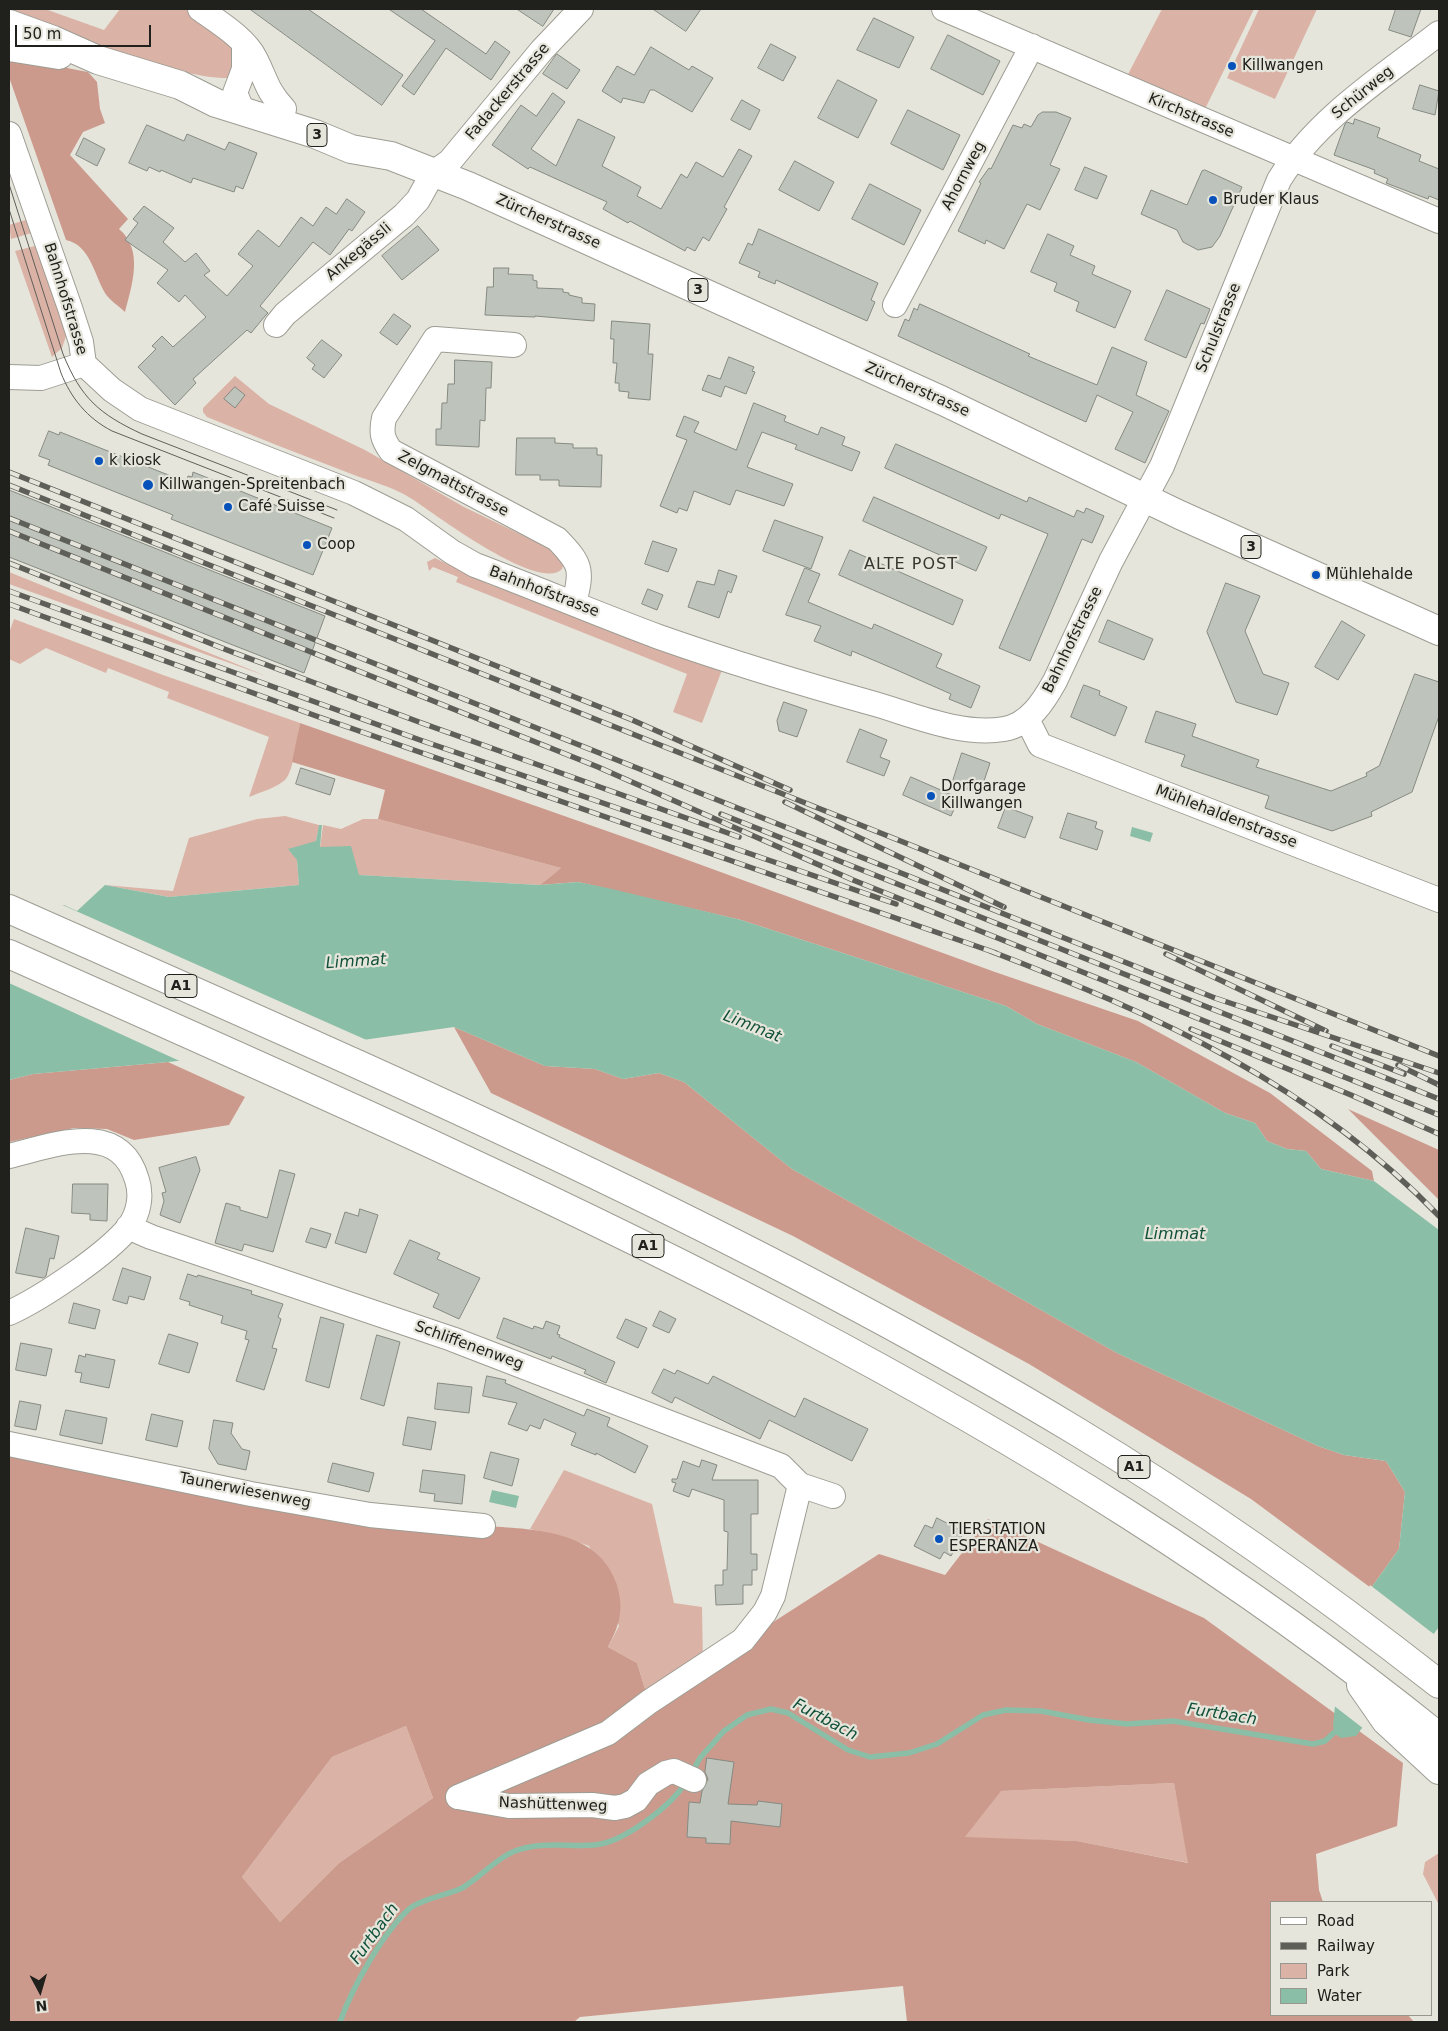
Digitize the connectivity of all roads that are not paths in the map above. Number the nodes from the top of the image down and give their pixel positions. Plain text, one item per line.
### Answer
1 (200, 9) edge
2 (581, 9) edge
3 (944, 9) edge
4 (9, 24) edge
5 (1439, 33) edge
6 (244, 45) junction
7 (1032, 46) junction
8 (9, 47) edge
9 (98, 60) junction
10 (239, 103) junction
11 (284, 109) junction
12 (9, 134) edge
13 (391, 156) junction
14 (1292, 158) junction
15 (434, 173) junction
16 (1439, 221) edge
17 (895, 305) dead end
18 (276, 325) dead end
19 (514, 345) dead end
20 (84, 364) junction
21 (9, 377) edge
22 (1146, 498) junction
23 (574, 603) junction
24 (1439, 631) edge
25 (1027, 719) junction
26 (1439, 900) edge
27 (9, 909) edge
28 (9, 954) edge
29 (9, 1156) edge
30 (128, 1227) junction
31 (9, 1313) edge
32 (9, 1444) edge
33 (800, 1485) junction
34 (833, 1496) dead end
35 (483, 1526) dead end
36 (1392, 1647) junction
37 (1439, 1666) edge
38 (1439, 1684) edge
39 (1393, 1713) junction
40 (1439, 1737) edge
41 (1439, 1770) edge
42 (688, 1776) dead end

1 - 6 street
2 - 15 street, Fadackerstrasse
3 - 7 street, Kirchstrasse
4 - 9 main road, Zürcherstrasse / 3
5 - 14 street, Schürweg
6 - 10 street
6 - 11 street
7 - 14 street, Kirchstrasse
7 - 17 street, Ahornweg
8 - 9 main road, Zürcherstrasse / 3
9 - 10 main road, Zürcherstrasse / 3
10 - 11 main road, Zürcherstrasse / 3
10 - 13 main road, Zürcherstrasse / 3
11 - 13 main road, Zürcherstrasse / 3
12 - 20 street, Bahnhofstrasse
13 - 15 main road, Zürcherstrasse / 3
14 - 16 street, Kirchstrasse
14 - 22 street, Schulstrasse
15 - 18 street, Ankegässli
15 - 22 main road, Zürcherstrasse / 3
19 - 23 street, Zelgmattstrasse
20 - 21 street
20 - 23 street, Bahnhofstrasse
22 - 24 main road, Zürcherstrasse / 3
22 - 25 street, Bahnhofstrasse
23 - 25 street, Bahnhofstrasse
25 - 26 street, Mühlehaldenstrasse
27 - 36 main road, A1
28 - 39 main road, A1
29 - 30 street
30 - 31 street
30 - 33 street, Schliffenenweg
32 - 35 street, Taunerwiesenweg
33 - 34 street, Schliffenenweg
33 - 42 street, Nashüttenweg
36 - 37 main road
36 - 38 main road, A1
39 - 40 main road, A1
39 - 41 main road

